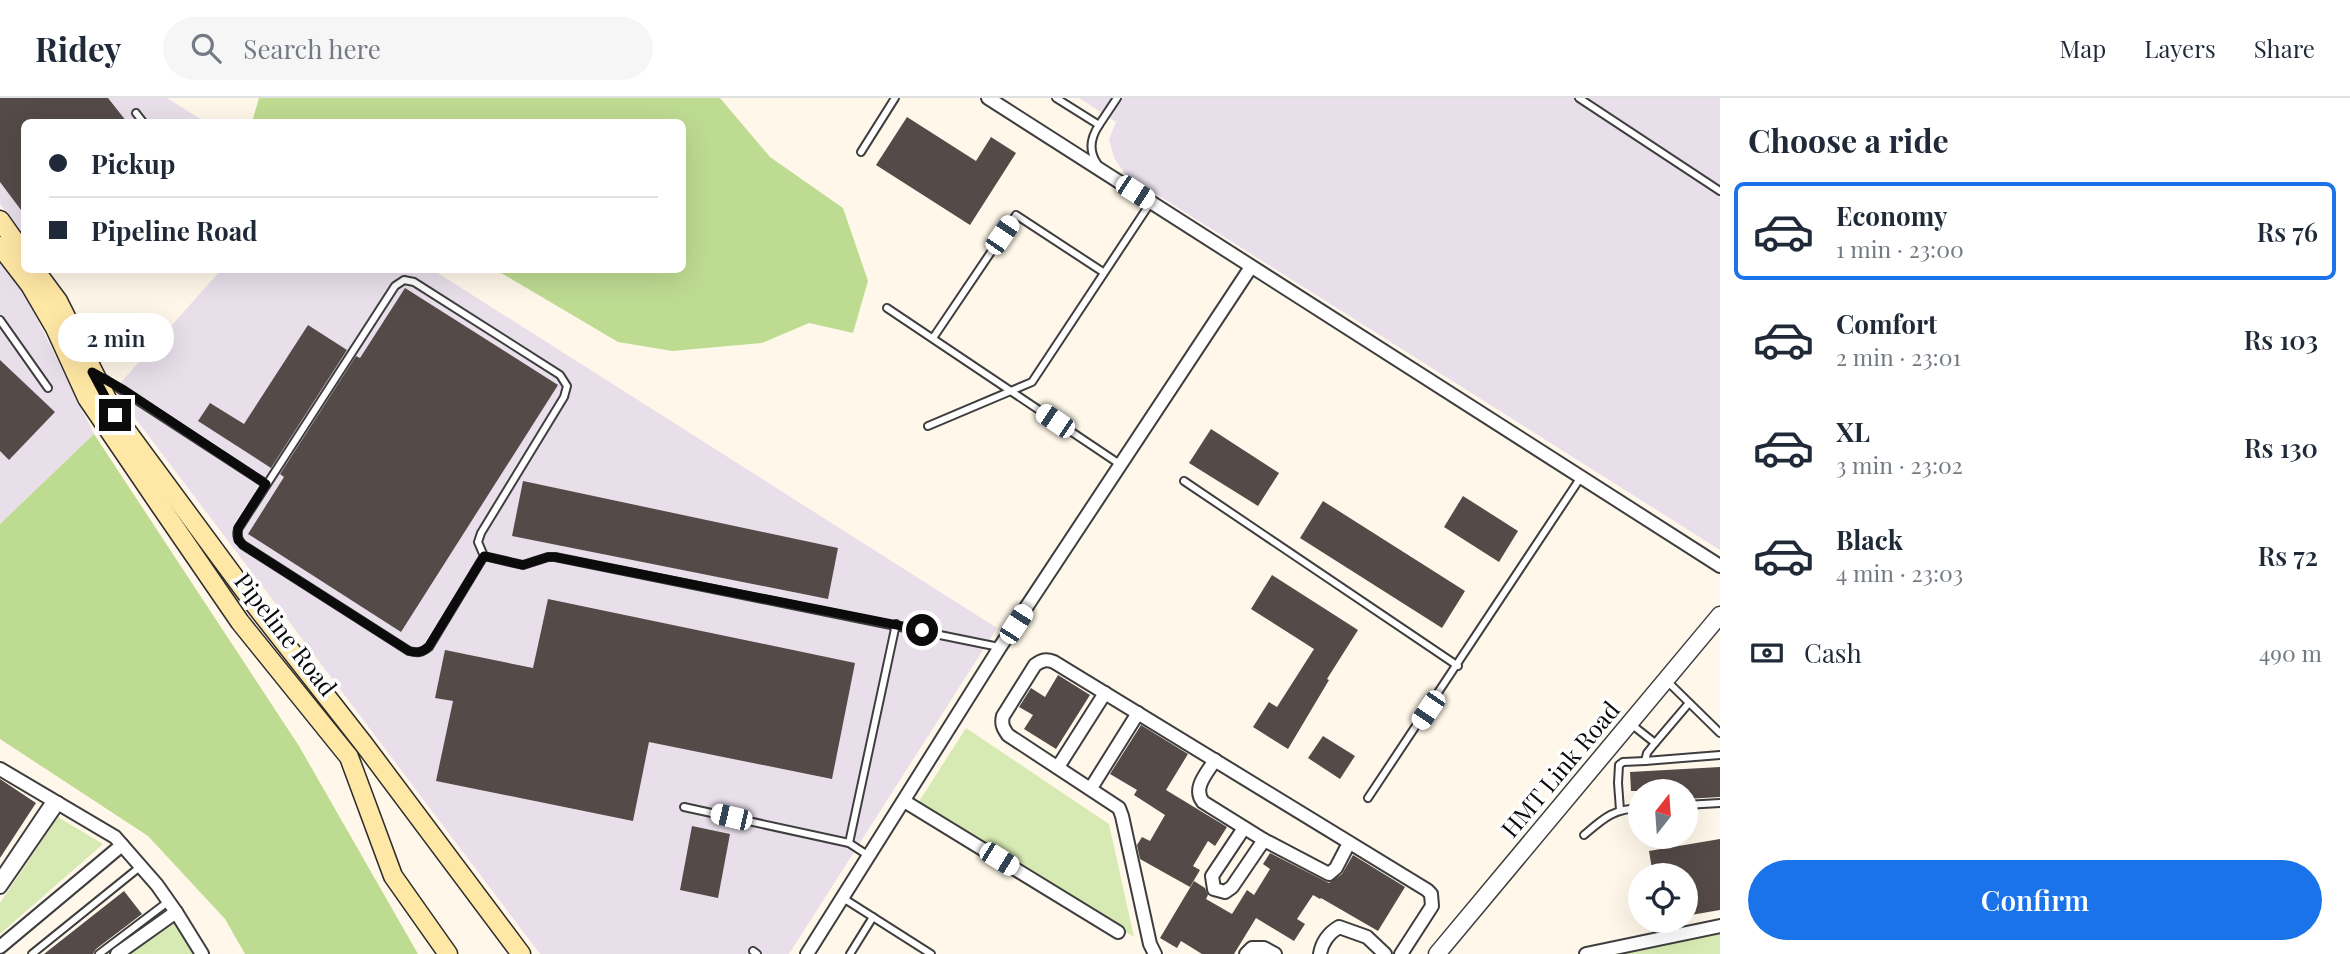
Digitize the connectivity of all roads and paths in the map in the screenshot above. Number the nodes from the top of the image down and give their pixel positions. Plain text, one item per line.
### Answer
1 (895, 98) edge
2 (988, 98) edge
3 (1117, 98) edge
4 (1579, 98) edge
5 (1060, 99) edge
6 (136, 113) dead end
7 (141, 119) edge
8 (1099, 125) junction
9 (861, 152) dead end
10 (1103, 171) junction
11 (1720, 191) edge
12 (1151, 202) junction
13 (0, 220) edge
14 (15, 250) edge
15 (1251, 267) junction
16 (1103, 272) junction
17 (25, 273) edge
18 (38, 273) edge
19 (887, 308) dead end
20 (0, 320) edge
21 (62, 325) junction
22 (933, 338) junction
23 (92, 372) junction
24 (48, 388) dead end
25 (1011, 391) junction
26 (928, 426) dead end
27 (1121, 465) junction
28 (1581, 477) junction
29 (1184, 481) dead end
30 (266, 484) junction
31 (484, 556) junction
32 (1720, 566) edge
33 (1720, 615) edge
34 (896, 624) junction
35 (1000, 647) junction
36 (1458, 666) junction
37 (1666, 680) junction
38 (1105, 693) junction
39 (1689, 703) junction
40 (1138, 713) junction
41 (1630, 723) junction
42 (1720, 733) edge
43 (1656, 743) junction
44 (1720, 755) edge
45 (1215, 760) junction
46 (1644, 761) junction
47 (1058, 767) junction
48 (0, 769) edge
49 (1091, 788) junction
50 (1368, 798) dead end
51 (54, 801) junction
52 (904, 801) junction
53 (1720, 803) edge
54 (1698, 804) edge
55 (684, 807) dead end
56 (1628, 809) edge
57 (1620, 810) junction
58 (1244, 828) junction
59 (1584, 835) dead end
60 (1264, 839) junction
61 (1349, 843) junction
62 (849, 844) junction
63 (122, 845) junction
64 (869, 856) junction
65 (141, 866) junction
66 (0, 875) edge
67 (0, 887) edge
68 (843, 898) junction
69 (173, 906) junction
70 (873, 917) junction
71 (1720, 926) edge
72 (1118, 932) dead end
73 (0, 947) edge
74 (33, 954) edge
75 (99, 954) edge
76 (117, 954) edge
77 (201, 954) edge
78 (448, 954) edge
79 (522, 954) edge
80 (807, 954) edge
81 (850, 954) edge
82 (931, 954) edge
83 (1155, 954) edge
84 (1246, 954) edge
85 (1275, 954) edge
86 (1320, 954) edge
87 (1385, 954) edge
88 (1401, 954) edge
89 (1437, 954) edge
90 (1586, 954) edge

1 - 9 lane
2 - 10 street
3 - 8 lane
4 - 11 lane
5 - 8 lane
6 - 7 lane
8 - 10 lane
10 - 12 street
12 - 15 street
12 - 16 lane
13 - 14 main road, Pipeline Road
15 - 27 street
15 - 28 street
16 - 22 lane
16 - 25 lane
17 - 21 main road, Pipeline Road
18 - 21 main road, Pipeline Road
19 - 22 lane
20 - 24 lane
21 - 23 main road, Pipeline Road
21 - 78 main road, Pipeline Road
22 - 25 lane
23 - 30 lane
23 - 79 main road, Pipeline Road
25 - 26 lane
25 - 27 lane
27 - 35 street
28 - 32 street
28 - 36 lane
29 - 36 lane
30 - 31 lane
30 - 31 lane
31 - 34 lane
33 - 37 street, HMT Link Road
34 - 35 lane
34 - 62 lane
35 - 52 street
36 - 50 lane
37 - 39 lane
37 - 41 street, HMT Link Road
38 - 40 street
38 - 47 street
38 - 47 street
39 - 42 lane
39 - 43 lane
40 - 45 street
40 - 49 street
41 - 43 lane
41 - 89 street, HMT Link Road
43 - 46 lane
44 - 46 lane
45 - 58 street
45 - 61 street
46 - 57 lane
47 - 49 street
48 - 51 street
49 - 83 street
51 - 63 street
51 - 66 lane
51 - 67 street
52 - 64 street
52 - 72 street
53 - 54 lane
55 - 62 lane
56 - 57 lane
57 - 59 lane
58 - 60 street
58 - 60 street
60 - 61 street
61 - 88 street
62 - 64 lane
63 - 65 street
63 - 73 street
64 - 68 street
65 - 69 street
65 - 74 lane
68 - 70 lane
68 - 80 street
69 - 75 lane
69 - 76 street
69 - 77 street
70 - 81 lane
70 - 82 lane
71 - 90 street
84 - 85 street
86 - 87 street

